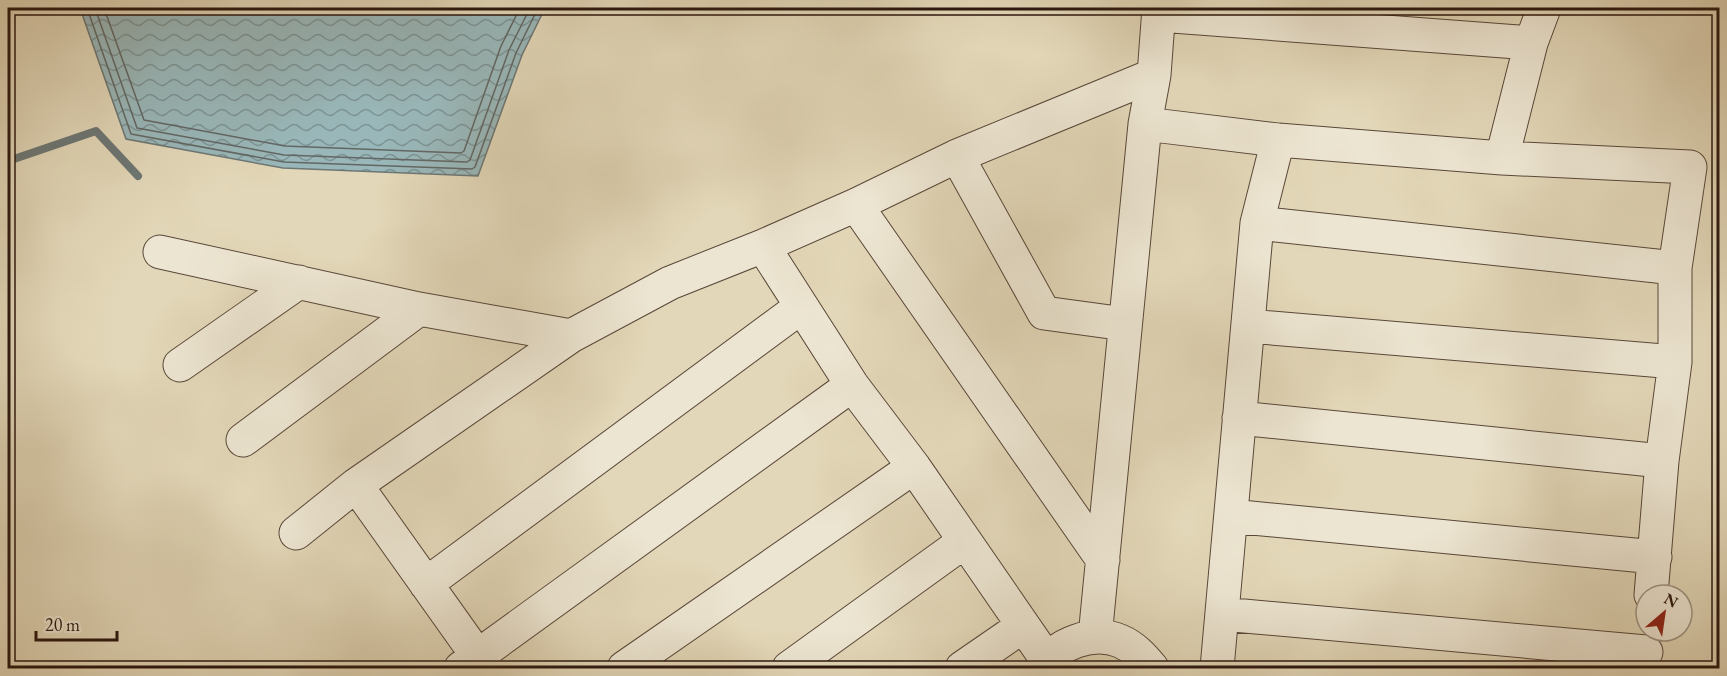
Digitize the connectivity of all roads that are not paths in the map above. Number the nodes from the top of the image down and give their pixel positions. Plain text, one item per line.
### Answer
1 (1544, 8) edge
2 (1159, 11) edge
3 (1531, 43) junction
4 (1155, 75) junction
5 (1145, 124) junction
6 (1278, 140) junction
7 (957, 156) junction
8 (1502, 158) junction
9 (856, 205) junction
10 (1257, 223) junction
11 (763, 246) junction
12 (160, 252) dead end
13 (1675, 268) junction
14 (299, 282) junction
15 (801, 307) junction
16 (420, 309) junction
17 (1125, 324) junction
18 (1248, 326) junction
19 (571, 336) junction
20 (1675, 362) junction
21 (180, 365) dead end
22 (852, 385) junction
23 (1239, 418) junction
24 (243, 440) dead end
25 (1662, 461) junction
26 (914, 467) junction
27 (356, 485) junction
28 (1231, 516) junction
29 (296, 533) dead end
30 (965, 541) junction
31 (1655, 557) junction
32 (1103, 560) junction
33 (1652, 583) edge
34 (426, 584) junction
35 (1222, 614) junction
36 (1023, 626) junction
37 (1095, 637) junction
38 (1647, 650) edge
39 (1045, 664) edge
40 (475, 665) edge
41 (624, 669) edge
42 (789, 669) edge
43 (962, 669) edge
44 (1152, 669) edge
45 (1217, 669) edge

1 - 3 street
2 - 3 street
2 - 4 street
3 - 8 street
4 - 5 street
4 - 7 street
5 - 6 street
5 - 17 street
6 - 8 street
6 - 10 street
7 - 9 street
7 - 17 street
8 - 13 street
9 - 11 street
9 - 32 street
10 - 13 street
10 - 18 street
11 - 15 street
11 - 19 street
12 - 14 street
13 - 20 street
14 - 16 street
14 - 21 street
15 - 22 street
15 - 34 street
16 - 19 street
16 - 24 street
17 - 32 street
18 - 20 street
18 - 23 street
19 - 27 street
20 - 25 street
22 - 26 street
22 - 40 street
23 - 25 street
23 - 28 street
25 - 31 street
26 - 30 street
26 - 41 street
27 - 29 street
27 - 34 street
28 - 31 street
28 - 35 street
30 - 36 street
30 - 42 street
31 - 33 street
32 - 37 street
34 - 40 street
35 - 38 street
35 - 45 street
36 - 39 street
36 - 43 street
37 - 39 street
37 - 44 street

